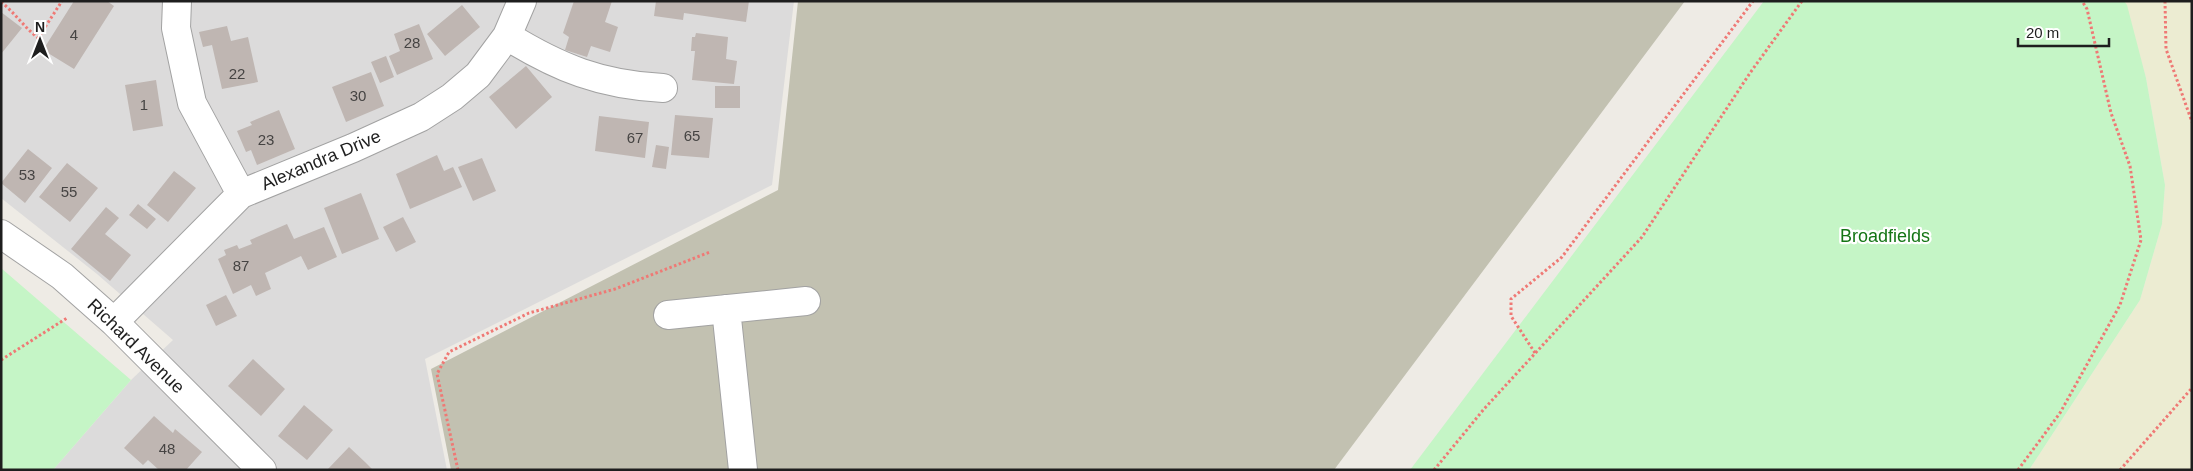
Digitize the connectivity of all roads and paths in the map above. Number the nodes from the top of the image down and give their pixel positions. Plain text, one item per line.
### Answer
1 (62, 1) edge
2 (177, 1) edge
3 (522, 1) edge
4 (1754, 1) edge
5 (1802, 1) edge
6 (2082, 1) edge
7 (2166, 1) edge
8 (1, 2) edge
9 (507, 36) junction
10 (663, 88) dead end
11 (2192, 122) edge
12 (241, 194) junction
13 (1, 234) edge
14 (710, 252) dead end
15 (85, 297) junction
16 (806, 301) dead end
17 (726, 309) junction
18 (668, 316) dead end
19 (114, 322) junction
20 (1535, 353) junction
21 (1, 360) edge
22 (2192, 388) edge
23 (262, 470) edge
24 (458, 470) edge
25 (743, 470) edge
26 (1434, 470) edge
27 (2018, 470) edge
28 (2120, 470) edge

1 - 8 path
2 - 12 street
3 - 9 street, Alexandra Drive
4 - 20 path
5 - 20 path
6 - 27 path
7 - 11 path
9 - 10 street
9 - 12 street, Alexandra Drive
12 - 19 street, Alexandra Drive
13 - 15 street, Richard Avenue
14 - 24 path
15 - 19 street, Richard Avenue
15 - 21 path
16 - 17 street
17 - 18 street
17 - 25 street
19 - 23 street, Richard Avenue
20 - 26 path
22 - 28 path

